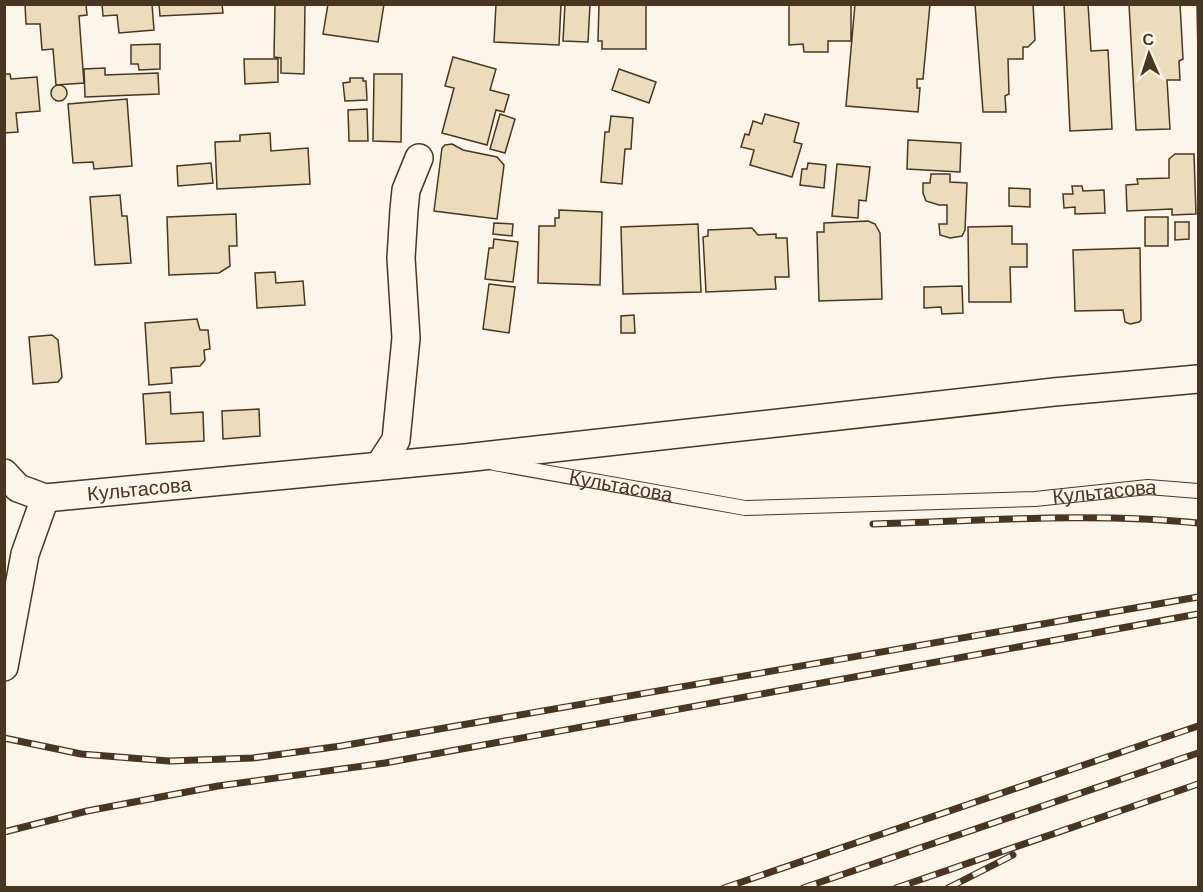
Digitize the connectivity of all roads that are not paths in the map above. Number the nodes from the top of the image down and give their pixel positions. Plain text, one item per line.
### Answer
1 (419, 158) dead end
2 (1198, 378) edge
3 (465, 458) junction
4 (379, 466) junction
5 (4, 473) edge
6 (1198, 491) edge
7 (45, 498) junction
8 (4, 667) edge

1 - 4 street
2 - 3 street
3 - 4 street, Культасова
3 - 6 lane, Культасова
4 - 7 street, Культасова
5 - 7 street, Культасова
7 - 8 street

